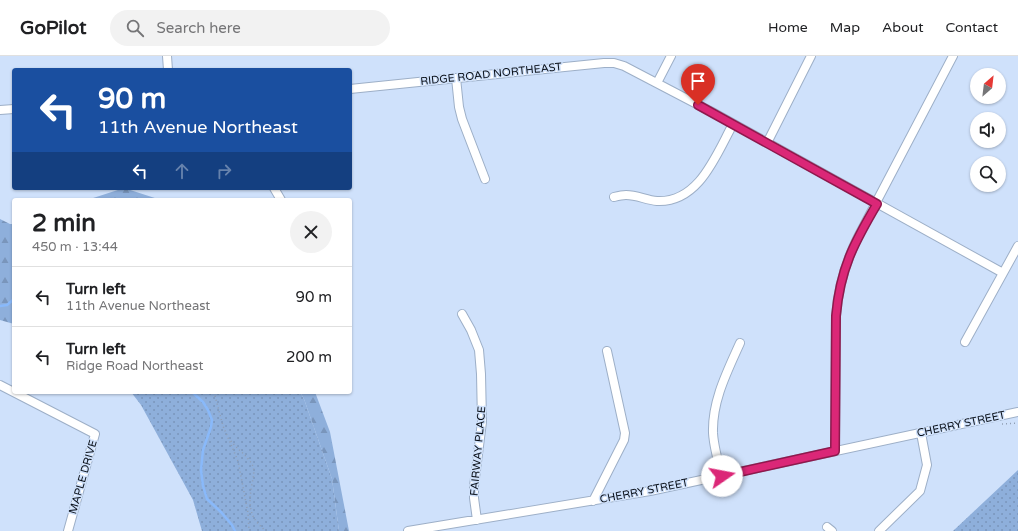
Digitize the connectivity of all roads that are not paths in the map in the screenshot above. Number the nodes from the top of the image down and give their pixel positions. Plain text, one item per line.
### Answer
1 (167, 56) edge
2 (671, 56) edge
3 (811, 56) edge
4 (953, 56) edge
5 (168, 68) edge
6 (456, 78) junction
7 (657, 83) junction
8 (352, 89) edge
9 (12, 109) edge
10 (0, 110) edge
11 (733, 124) junction
12 (767, 142) junction
13 (485, 180) dead end
14 (614, 197) dead end
15 (877, 204) junction
16 (1018, 246) edge
17 (1003, 274) junction
18 (462, 314) dead end
19 (965, 342) dead end
20 (740, 343) dead end
21 (607, 351) dead end
22 (0, 385) edge
23 (12, 391) edge
24 (17, 394) edge
25 (1018, 412) edge
26 (921, 433) junction
27 (835, 451) junction
28 (722, 476) junction
29 (593, 501) junction
30 (477, 520) junction
31 (68, 531) edge
32 (408, 531) edge
33 (879, 531) edge

1 - 5 street
2 - 7 street
3 - 12 street
4 - 15 street
6 - 7 street, RIDGE ROAD NORTHEAST
6 - 8 street, RIDGE ROAD NORTHEAST
6 - 13 street
7 - 11 street, RIDGE ROAD NORTHEAST
9 - 10 street
11 - 12 street, RIDGE ROAD NORTHEAST
11 - 14 street
12 - 15 street, RIDGE ROAD NORTHEAST
15 - 17 street, RIDGE ROAD NORTHEAST
15 - 27 street
16 - 17 street
17 - 19 street
18 - 30 street, FAIRWAY PLACE
20 - 28 street
21 - 29 street
22 - 23 street, MAPLE DRIVE
24 - 31 street, MAPLE DRIVE
25 - 26 street, CHERRY STREET
26 - 27 street, CHERRY STREET
26 - 33 street
27 - 28 street, CHERRY STREET
28 - 29 street, CHERRY STREET
29 - 30 street, CHERRY STREET
30 - 32 street, CHERRY STREET

